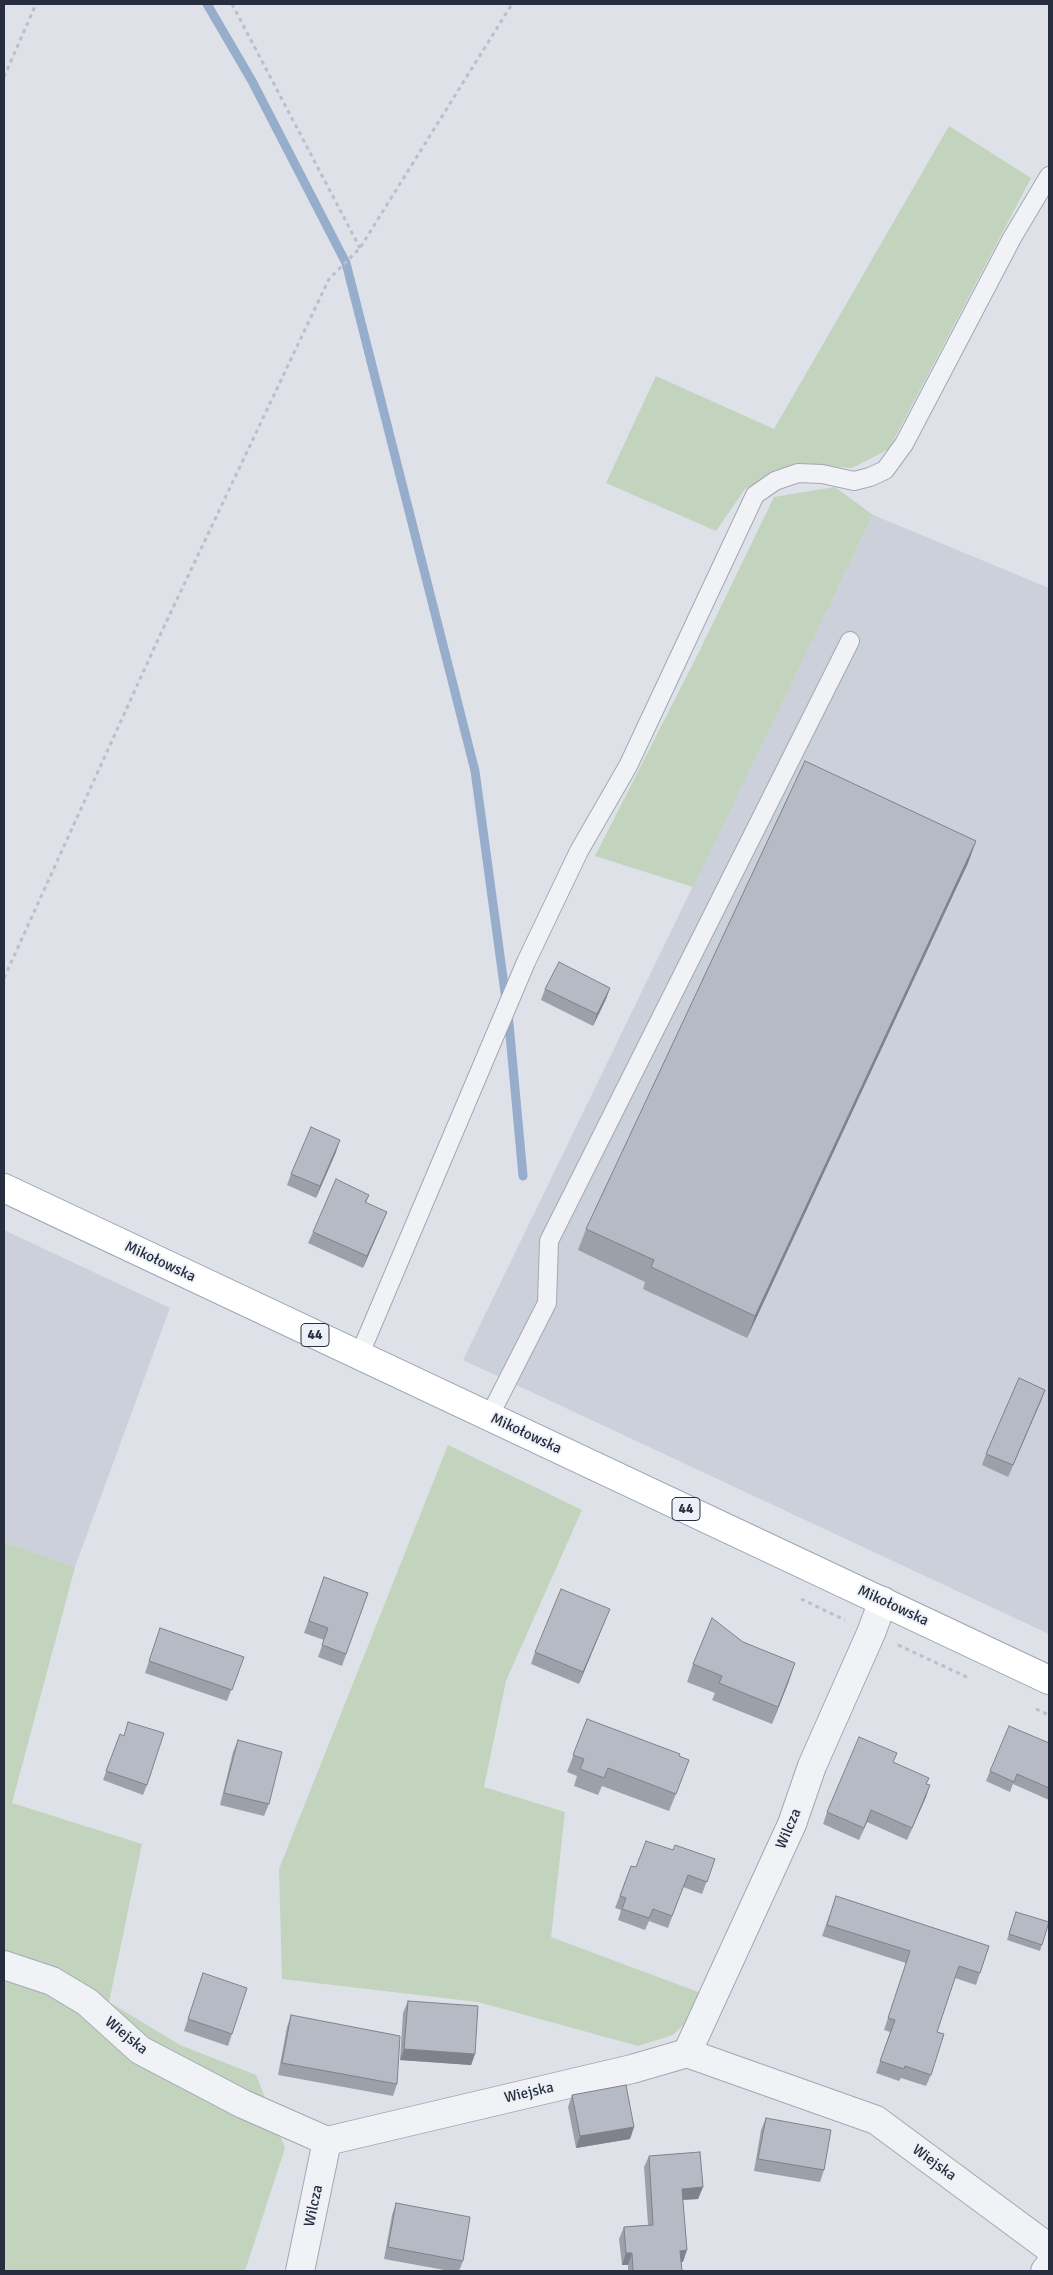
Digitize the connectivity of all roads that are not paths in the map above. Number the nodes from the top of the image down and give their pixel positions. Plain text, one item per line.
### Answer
1 (1049, 176) edge
2 (850, 641) dead end
3 (4, 1188) edge
4 (359, 1356) junction
5 (489, 1416) junction
6 (883, 1601) junction
7 (1049, 1680) edge
8 (4, 1965) edge
9 (687, 2053) junction
10 (327, 2141) junction
11 (1049, 2248) edge
12 (1049, 2266) edge
13 (300, 2271) edge
14 (1046, 2271) edge

1 - 4 lane
2 - 5 lane
3 - 4 main road, Mikołowska / 44
4 - 5 main road, Mikołowska / 44
5 - 6 main road, Mikołowska / 44
6 - 7 main road, Mikołowska / 44
6 - 9 street, Wilcza
8 - 10 street, Wiejska
9 - 10 street, Wiejska
9 - 11 street, Wiejska
10 - 13 street, Wilcza
12 - 14 street

